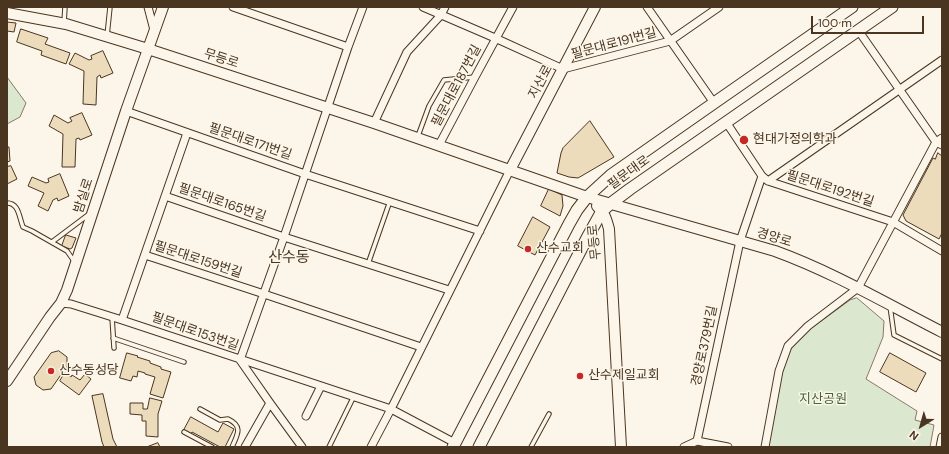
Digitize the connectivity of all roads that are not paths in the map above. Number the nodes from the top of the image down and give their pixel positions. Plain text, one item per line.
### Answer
1 (65, 7) edge
2 (110, 7) edge
3 (148, 7) edge
4 (163, 7) edge
5 (232, 7) edge
6 (364, 7) edge
7 (423, 7) edge
8 (445, 7) edge
9 (513, 7) edge
10 (595, 7) edge
11 (647, 7) edge
12 (719, 7) edge
13 (892, 7) edge
14 (846, 9) edge
15 (249, 10) edge
16 (19, 11) edge
17 (7, 13) edge
18 (441, 15) junction
19 (63, 24) junction
20 (154, 30) junction
21 (858, 30) junction
22 (107, 37) junction
23 (495, 38) junction
24 (670, 41) junction
25 (348, 47) junction
26 (148, 49) junction
27 (942, 60) edge
28 (563, 69) junction
29 (475, 77) junction
30 (899, 90) junction
31 (714, 103) junction
32 (327, 108) junction
33 (126, 111) junction
34 (726, 122) junction
35 (374, 123) junction
36 (187, 132) junction
37 (418, 138) junction
38 (940, 142) edge
39 (439, 146) junction
40 (510, 170) junction
41 (305, 174) junction
42 (762, 176) junction
43 (768, 181) junction
44 (165, 196) junction
45 (587, 196) junction
46 (390, 201) junction
47 (7, 203) edge
48 (606, 207) junction
49 (92, 212) junction
50 (893, 222) junction
51 (480, 231) junction
52 (284, 237) junction
53 (740, 241) junction
54 (52, 242) junction
55 (942, 251) edge
56 (145, 255) junction
57 (75, 264) junction
58 (368, 264) junction
59 (858, 288) junction
60 (450, 290) junction
61 (264, 294) junction
62 (61, 303) junction
63 (889, 305) junction
64 (112, 317) junction
65 (122, 320) junction
66 (942, 332) edge
67 (114, 338) junction
68 (421, 347) junction
69 (114, 348) dead end
70 (240, 360) junction
71 (942, 360) edge
72 (184, 362) dead end
73 (7, 382) edge
74 (321, 386) junction
75 (354, 396) junction
76 (270, 403) junction
77 (200, 409) dead end
78 (391, 409) junction
79 (549, 414) dead end
80 (306, 416) dead end
81 (184, 432) dead end
82 (942, 437) edge
83 (697, 441) junction
84 (454, 445) edge
85 (212, 447) edge
86 (232, 447) edge
87 (245, 447) edge
88 (302, 447) edge
89 (329, 447) edge
90 (371, 447) edge
91 (479, 447) edge
92 (531, 447) edge
93 (621, 447) edge
94 (684, 447) edge
95 (728, 447) edge
96 (765, 447) edge
97 (940, 447) edge

1 - 19 lane
2 - 22 lane
3 - 20 street
4 - 20 street, 밤실로
5 - 15 street
6 - 25 street
7 - 18 street, 필문대로187번길
8 - 18 street
9 - 23 street
10 - 28 street, 지산로
11 - 24 street, 필문대로191번길
12 - 24 street
13 - 21 main road, 필문대로
14 - 31 main road, 필문대로
15 - 25 street
16 - 17 street, 무등로
16 - 19 street, 무등로
18 - 23 street, 필문대로187번길
18 - 35 street
19 - 22 street, 무등로
20 - 26 street, 밤실로
21 - 30 street
21 - 34 main road, 필문대로
22 - 26 street, 무등로
23 - 28 street, 필문대로187번길
23 - 29 street, 필문대로187번길
24 - 28 street, 필문대로191번길
24 - 31 street, 필문대로191번길
25 - 32 street
26 - 32 street, 무등로
26 - 33 street, 밤실로
27 - 30 street
28 - 40 street, 지산로
29 - 37 lane
29 - 39 street, 필문대로187번길
30 - 38 street
30 - 43 street
31 - 45 main road, 필문대로
32 - 35 street, 무등로
32 - 41 street
33 - 36 street, 필문대로171번길
33 - 49 street, 밤실로
34 - 42 street, 필문대로192번길
34 - 48 main road, 필문대로
35 - 37 street, 무등로
36 - 41 street, 필문대로171번길
36 - 44 street
37 - 39 street, 무등로
38 - 50 street
39 - 40 street, 무등로
40 - 45 street, 무등로
40 - 51 street
41 - 46 street, 필문대로171번길
41 - 52 street
42 - 43 street, 필문대로192번길
42 - 53 street
43 - 50 street, 필문대로192번길
44 - 52 street, 필문대로165번길
44 - 56 street, 필문대로165번길
45 - 48 street, 경양로
45 - 84 main road, 필문대로
46 - 51 street, 필문대로171번길
46 - 58 lane
47 - 54 lane
48 - 53 street, 경양로
48 - 91 main road, 필문대로
48 - 93 street, 무등로
49 - 54 lane
49 - 57 street, 밤실로
50 - 55 street, 필문대로192번길
50 - 59 street
51 - 60 street
52 - 58 street, 필문대로165번길
52 - 61 street
53 - 59 street, 경양로
53 - 83 street, 경양로379번길
54 - 57 lane
56 - 61 street, 필문대로159번길
56 - 65 street, 필문대로159번길
57 - 62 street, 밤실로
58 - 60 street, 필문대로165번길
59 - 63 street, 경양로
59 - 96 street
60 - 68 street
61 - 68 street, 필문대로159번길
61 - 70 street
62 - 64 street, 필문대로153번길
62 - 73 street, 밤실로
63 - 66 street, 경양로
63 - 71 lane
64 - 65 street, 필문대로153번길
64 - 67 lane
65 - 70 street, 필문대로153번길
67 - 69 lane
67 - 72 lane
68 - 78 street
70 - 74 street, 필문대로153번길
70 - 76 street
74 - 75 street, 필문대로153번길
74 - 80 street
75 - 78 street, 필문대로153번길
75 - 89 lane
76 - 87 street
76 - 88 street
77 - 86 lane
78 - 84 street, 필문대로153번길
78 - 90 street
79 - 92 lane
81 - 85 lane
82 - 97 street
83 - 94 street
83 - 95 street

